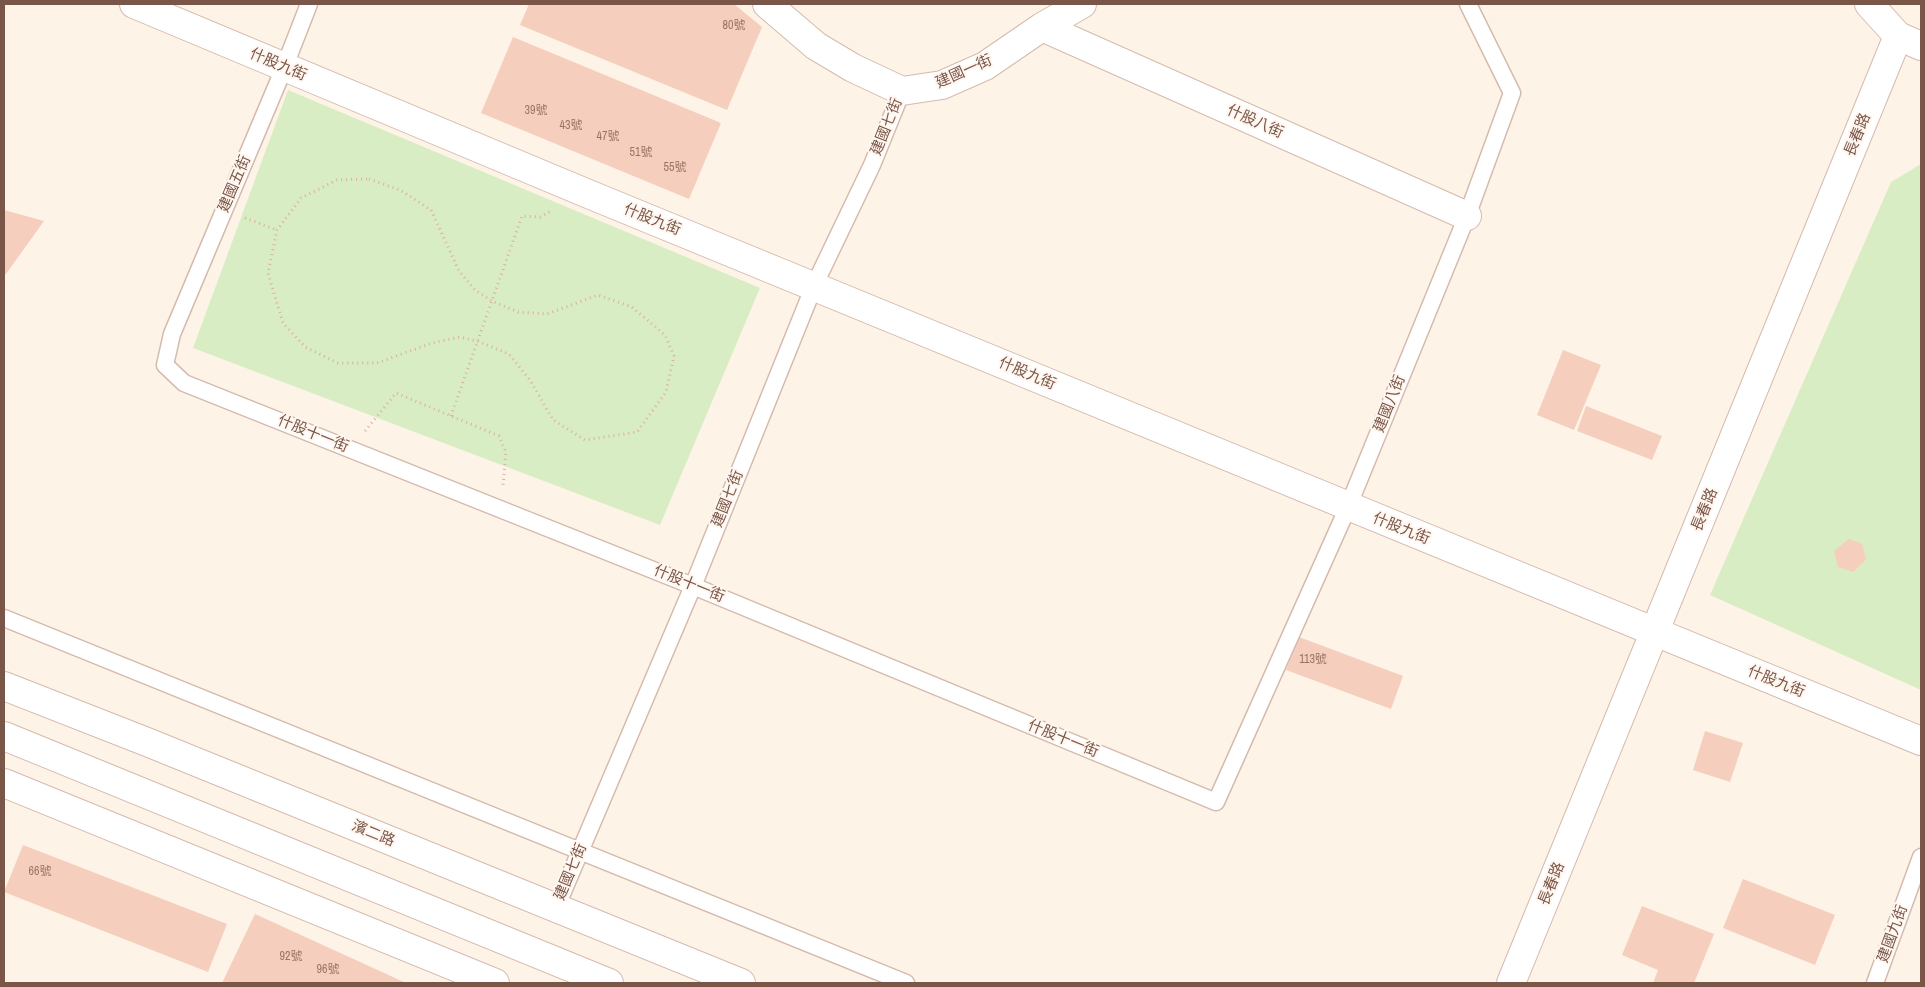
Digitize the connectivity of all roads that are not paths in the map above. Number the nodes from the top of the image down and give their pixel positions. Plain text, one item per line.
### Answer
1 (134, 4) edge
2 (309, 4) edge
3 (767, 4) edge
4 (1082, 4) edge
5 (1468, 4) edge
6 (1869, 4) edge
7 (1898, 4) edge
8 (1042, 28) junction
9 (1910, 41) edge
10 (284, 68) junction
11 (902, 91) junction
12 (1467, 216) junction
13 (814, 286) junction
14 (165, 365) joint
15 (1348, 507) junction
16 (693, 586) junction
17 (4, 618) edge
18 (1654, 633) junction
19 (4, 686) edge
20 (4, 736) edge
21 (1921, 741) edge
22 (4, 783) edge
23 (1216, 802) joint
24 (581, 850) junction
25 (1921, 857) edge
26 (556, 908) junction
27 (495, 983) edge
28 (610, 983) edge
29 (741, 983) edge
30 (906, 983) edge
31 (1511, 983) edge
32 (1875, 983) edge

1 - 10 street, 什股九街
2 - 10 lane, 建國五街
3 - 11 street
4 - 8 street, 建國一街
5 - 12 lane, 建國八街
6 - 9 street
7 - 9 street, 長春路
8 - 11 street, 建國一街
8 - 12 street, 什股八街
9 - 18 street, 長春路
10 - 13 street, 什股九街
10 - 14 lane, 建國五街
11 - 13 lane, 建國七街
12 - 15 lane, 建國八街
13 - 15 street, 什股九街
13 - 16 lane, 建國七街
14 - 16 lane, 什股十一街
15 - 18 street, 什股九街
15 - 23 lane, 建國八街
16 - 23 lane, 什股十一街
16 - 24 lane, 建國七街
17 - 24 lane
18 - 21 street, 什股九街
18 - 31 street, 長春路
19 - 26 street, 濱二路
20 - 28 street
22 - 27 street
24 - 26 lane, 建國七街
24 - 30 lane
25 - 32 lane, 建國九街
26 - 29 street, 濱二路

